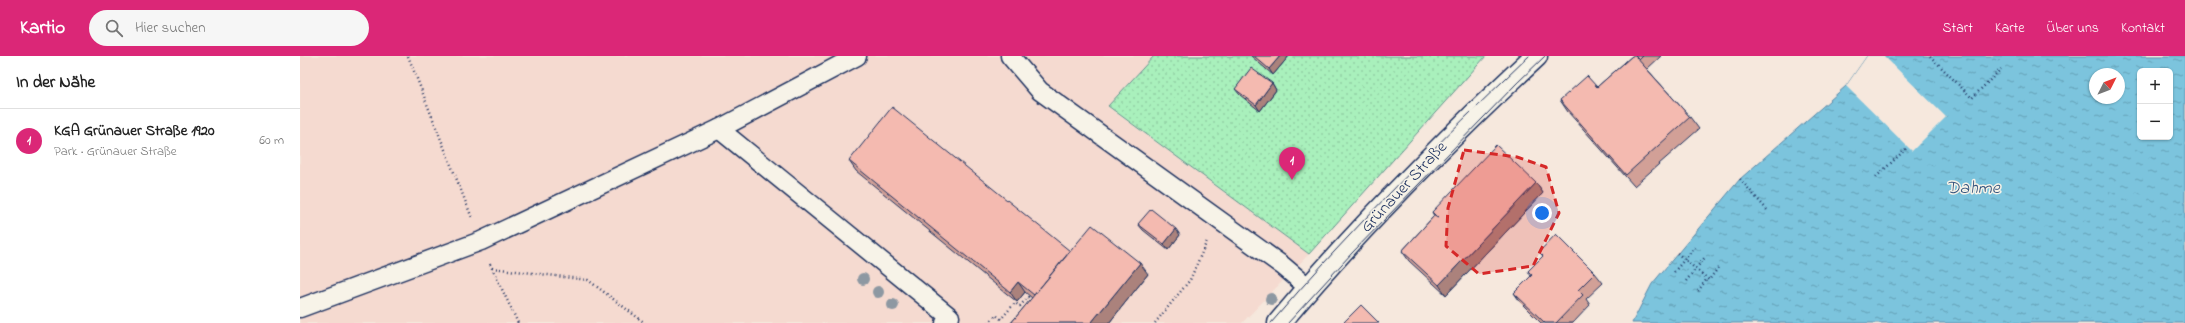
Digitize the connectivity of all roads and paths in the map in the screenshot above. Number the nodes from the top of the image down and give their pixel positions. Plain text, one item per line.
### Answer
1 (408, 56) edge
2 (857, 56) edge
3 (1010, 56) edge
4 (1536, 56) edge
5 (1930, 56) edge
6 (2001, 69) dead end
7 (719, 129) junction
8 (1908, 147) dead end
9 (1876, 177) dead end
10 (1740, 179) dead end
11 (1768, 211) dead end
12 (1222, 222) junction
13 (482, 241) junction
14 (1695, 247) dead end
15 (1677, 253) dead end
16 (1706, 256) dead end
17 (1685, 260) junction
18 (492, 268) junction
19 (1718, 268) dead end
20 (1696, 269) junction
21 (1674, 272) dead end
22 (1707, 279) junction
23 (1686, 281) dead end
24 (1309, 288) junction
25 (1698, 291) dead end
26 (1036, 304) edge
27 (300, 308) edge
28 (518, 323) edge
29 (645, 323) edge
30 (945, 323) edge
31 (989, 323) edge
32 (1156, 323) edge
33 (1279, 323) edge

1 - 13 path
2 - 7 lane
3 - 12 lane
4 - 24 main road, Grünauer Straße
5 - 6 path
7 - 13 lane
7 - 30 lane
8 - 9 path
10 - 11 path
12 - 24 lane
12 - 32 path
13 - 18 path
13 - 27 lane
14 - 17 path
15 - 17 path
16 - 20 path
17 - 20 path
17 - 21 path
18 - 28 path
18 - 29 path
19 - 22 path
20 - 22 path
20 - 23 path
22 - 25 path
24 - 33 main road, Grünauer Straße
26 - 31 path

